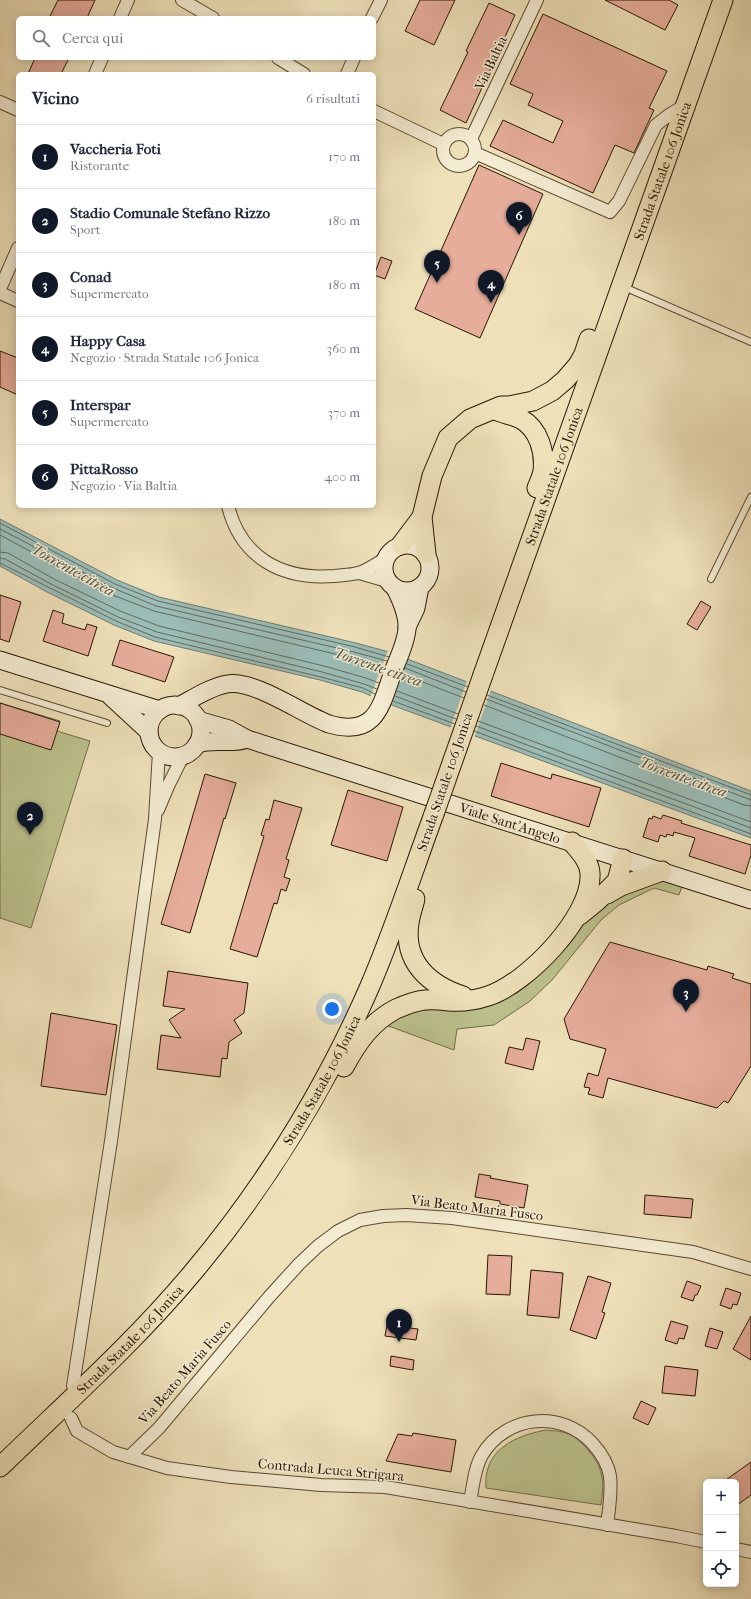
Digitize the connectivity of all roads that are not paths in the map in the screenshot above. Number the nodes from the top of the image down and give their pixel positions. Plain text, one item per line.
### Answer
1 (128, 0) edge
2 (182, 0) edge
3 (381, 0) edge
4 (537, 0) edge
5 (723, 0) edge
6 (121, 16) edge
7 (210, 16) edge
8 (373, 16) edge
9 (101, 60) edge
10 (281, 60) edge
11 (353, 60) edge
12 (96, 72) edge
13 (301, 72) edge
14 (348, 72) edge
15 (0, 102) edge
16 (684, 106) junction
17 (16, 109) edge
18 (376, 112) edge
19 (472, 139) junction
20 (443, 144) junction
21 (475, 153) junction
22 (639, 232) junction
23 (16, 253) edge
24 (620, 285) junction
25 (0, 289) edge
26 (0, 293) edge
27 (16, 300) edge
28 (751, 342) edge
29 (495, 410) junction
30 (751, 497) edge
31 (229, 508) edge
32 (422, 517) junction
33 (401, 545) junction
34 (426, 554) junction
35 (385, 559) junction
36 (359, 573) junction
37 (711, 579) dead end
38 (391, 584) junction
39 (420, 587) junction
40 (507, 604) junction
41 (407, 628) junction
42 (0, 660) edge
43 (218, 686) junction
44 (0, 690) edge
45 (109, 695) junction
46 (179, 706) junction
47 (160, 710) junction
48 (198, 719) junction
49 (107, 723) dead end
50 (148, 732) junction
51 (247, 739) junction
52 (197, 744) junction
53 (159, 752) junction
54 (182, 756) junction
55 (155, 819) junction
56 (431, 822) junction
57 (572, 842) junction
58 (620, 858) junction
59 (662, 871) junction
60 (590, 897) junction
61 (751, 900) edge
62 (470, 1000) junction
63 (291, 1136) junction
64 (751, 1269) edge
65 (73, 1386) dead end
66 (71, 1418) dead end
67 (129, 1457) junction
68 (0, 1467) edge
69 (470, 1502) junction
70 (607, 1525) junction
71 (703, 1541) edge
72 (739, 1550) edge
73 (751, 1552) edge

1 - 6 street
2 - 7 street
3 - 8 street
4 - 19 street, Via Baltia
5 - 16 main road, Strada Statale 106 Jonica
9 - 12 street
10 - 13 street
11 - 14 street
15 - 17 street
16 - 21 street
16 - 22 main road, Strada Statale 106 Jonica
18 - 20 street
19 - 20 street
19 - 21 street
20 - 21 street
22 - 24 main road, Strada Statale 106 Jonica
22 - 29 main road
23 - 25 street
24 - 28 lane
24 - 40 main road, Strada Statale 106 Jonica
26 - 27 street
29 - 32 main road
29 - 40 main road
30 - 37 lane
31 - 36 street
32 - 33 main road
32 - 34 main road
33 - 34 main road
33 - 35 main road
34 - 39 main road
35 - 36 street
35 - 38 main road
36 - 38 street
38 - 39 main road
38 - 41 main road
39 - 41 main road
40 - 56 main road, Strada Statale 106 Jonica, bridge
41 - 43 main road
42 - 45 main road
43 - 46 main road
43 - 48 main road
44 - 49 lane
45 - 47 main road
45 - 50 main road
46 - 47 main road
46 - 48 main road
47 - 50 main road
48 - 51 main road, Viale Sant'Angelo
48 - 52 main road
50 - 53 main road
51 - 52 main road, Viale Sant'Angelo
51 - 57 main road, Viale Sant'Angelo
52 - 54 main road
53 - 54 main road
53 - 55 street
54 - 55 street
55 - 65 street
56 - 62 main road
56 - 63 main road, Strada Statale 106 Jonica
57 - 58 main road, Viale Sant'Angelo
57 - 60 main road
58 - 59 main road, Viale Sant'Angelo
58 - 60 main road
59 - 60 main road
59 - 61 main road, Viale Sant'Angelo
60 - 62 main road
62 - 63 main road
63 - 68 main road, Strada Statale 106 Jonica
64 - 67 street, Via Beato Maria Fusco
66 - 67 street, Contrada Leuca Strigara
67 - 69 street, Contrada Leuca Strigara
69 - 70 street, Contrada Leuca Strigara
69 - 70 street
70 - 71 street, Contrada Leuca Strigara
72 - 73 street

